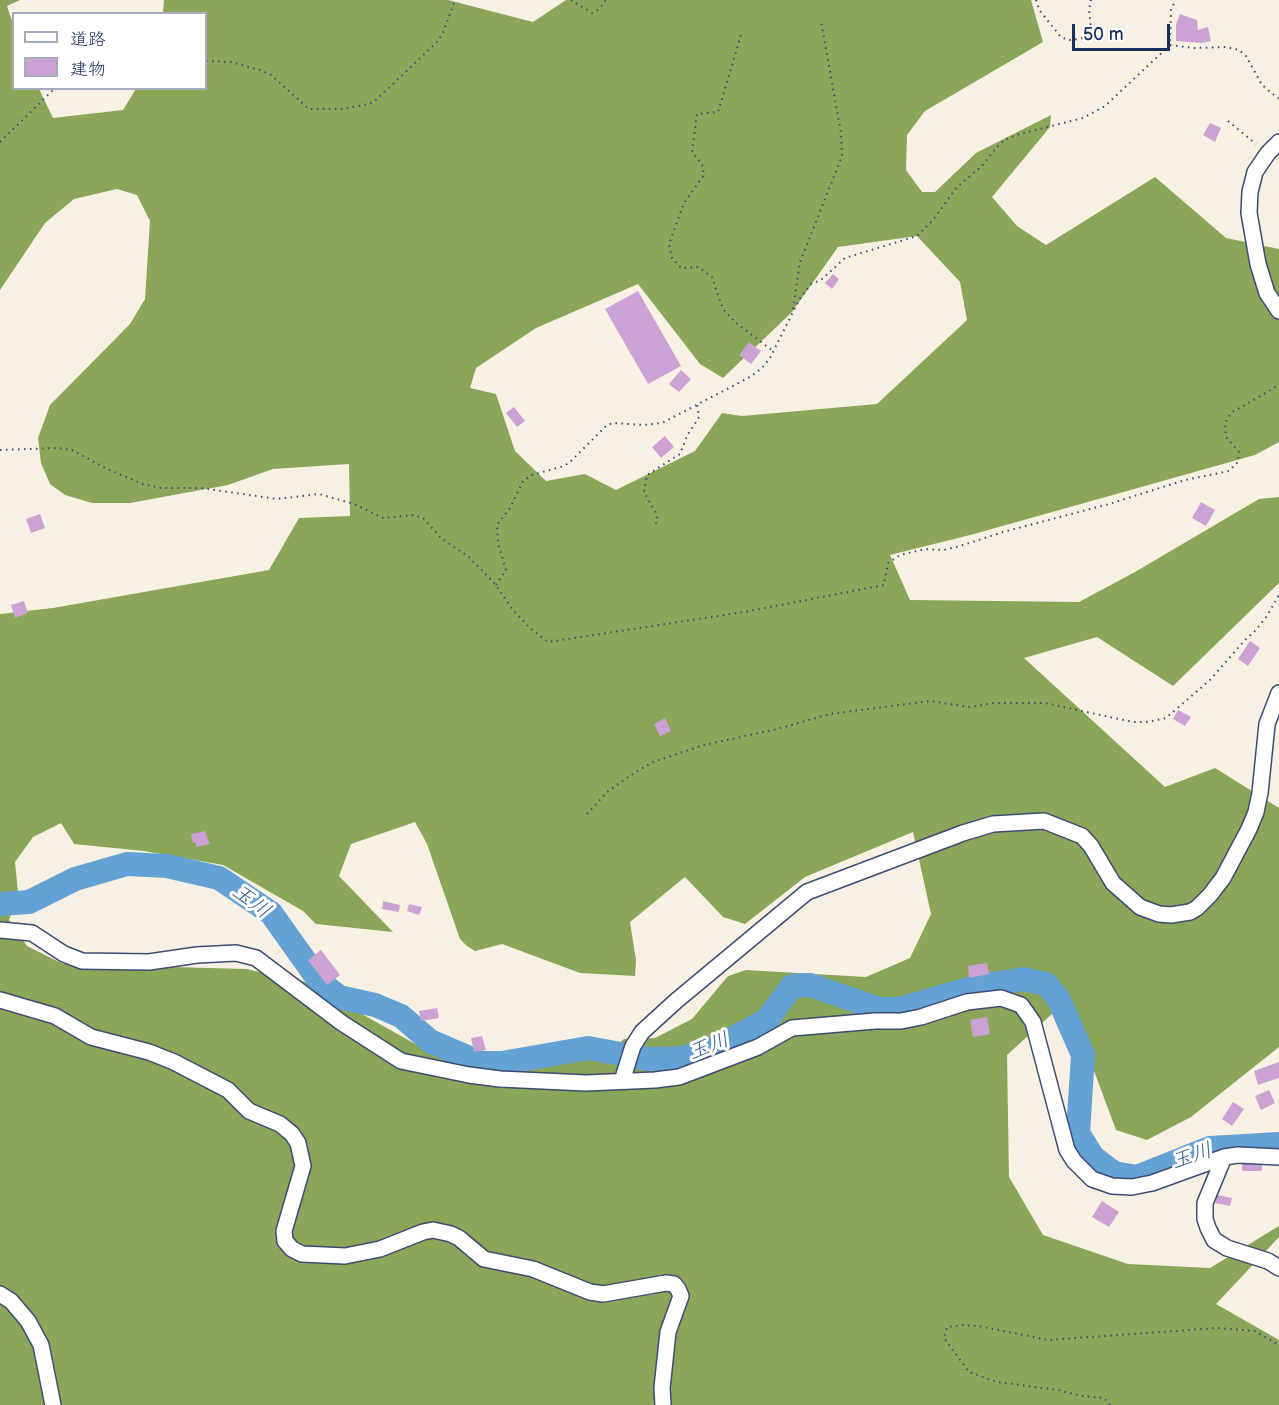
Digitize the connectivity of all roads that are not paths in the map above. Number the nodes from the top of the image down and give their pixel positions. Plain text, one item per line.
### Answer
1 (1279, 142) edge
2 (1279, 311) edge
3 (1279, 693) edge
4 (0, 930) edge
5 (0, 1000) edge
6 (625, 1075) junction
7 (1224, 1156) junction
8 (1279, 1158) edge
9 (1279, 1268) edge
10 (0, 1294) edge
11 (53, 1405) edge
12 (663, 1405) edge

1 - 2 street
3 - 6 street
4 - 6 street
5 - 12 street
6 - 7 street
7 - 8 street
7 - 9 street
10 - 11 street

